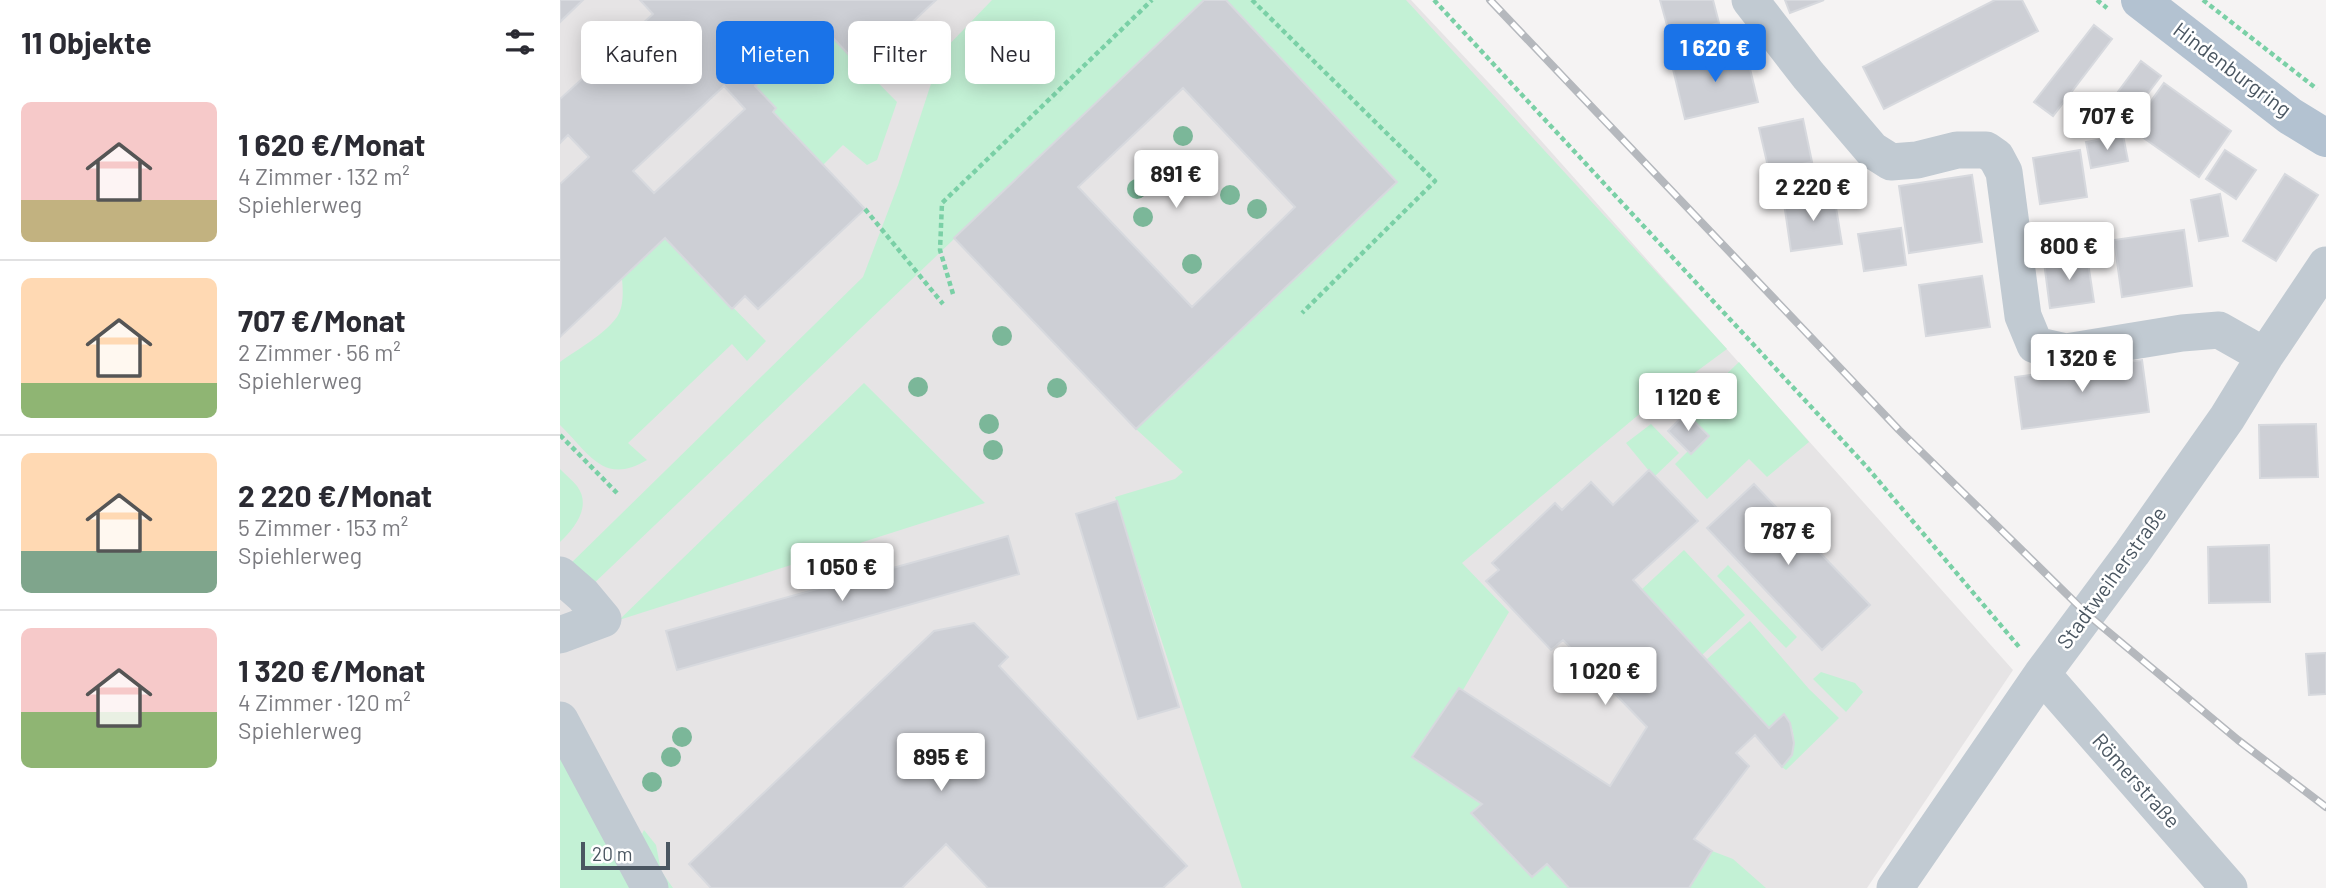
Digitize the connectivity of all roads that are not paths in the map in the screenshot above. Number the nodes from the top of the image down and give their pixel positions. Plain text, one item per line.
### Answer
1 (1750, 0) edge
2 (2140, 0) edge
3 (2326, 138) edge
4 (2326, 265) edge
5 (2264, 356) junction
6 (560, 575) edge
7 (560, 635) edge
8 (2042, 674) junction
9 (560, 720) edge
10 (650, 888) edge
11 (1895, 888) edge
12 (2229, 888) edge

1 - 5 street
2 - 3 main road, Hindenburgring
4 - 5 street, Stadtweiherstraße
5 - 8 street, Stadtweiherstraße
6 - 7 street
8 - 11 street, Stadtweiherstraße
8 - 12 street, Römerstraße
9 - 10 street

